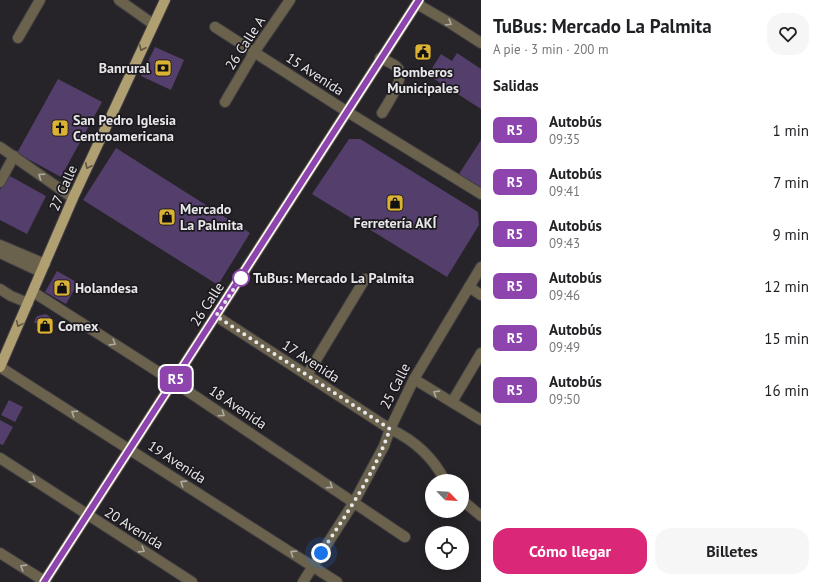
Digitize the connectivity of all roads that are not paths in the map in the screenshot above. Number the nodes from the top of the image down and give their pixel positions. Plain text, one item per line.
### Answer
1 (40, 0) edge
2 (119, 0) edge
3 (165, 0) edge
4 (290, 0) edge
5 (418, 2) edge
6 (153, 24) junction
7 (216, 27) dead end
8 (18, 38) dead end
9 (481, 44) edge
10 (255, 51) junction
11 (380, 58) junction
12 (225, 102) dead end
13 (346, 112) junction
14 (382, 113) dead end
15 (0, 147) edge
16 (14, 156) junction
17 (0, 182) edge
18 (481, 194) edge
19 (73, 198) junction
20 (0, 245) edge
21 (0, 253) edge
22 (481, 267) edge
23 (43, 268) junction
24 (365, 279) dead end
25 (468, 287) junction
26 (0, 289) edge
27 (33, 292) junction
28 (481, 295) edge
29 (28, 303) junction
30 (216, 316) junction
31 (481, 353) edge
32 (0, 367) edge
33 (307, 375) junction
34 (414, 379) junction
35 (174, 382) junction
36 (452, 402) junction
37 (481, 420) edge
38 (390, 429) junction
39 (130, 449) junction
40 (0, 458) edge
41 (442, 474) edge
42 (354, 502) junction
43 (469, 506) edge
44 (87, 515) junction
45 (481, 516) edge
46 (405, 538) dead end
47 (0, 553) edge
48 (313, 566) junction
49 (45, 582) edge
50 (192, 582) edge
51 (303, 582) edge
52 (337, 582) edge

1 - 8 street
2 - 6 street
3 - 6 main road, 27 Calle
4 - 10 street, 26 Calle A
5 -> 9 street
5 - 11 main road, 26 Calle
6 -> 19 main road, 27 Calle
7 - 10 street, 15 Avenida
10 - 12 street, 26 Calle A
10 - 13 street, 15 Avenida
11 - 13 main road, 26 Calle
11 - 14 street
13 - 18 street, 15 Avenida
13 - 30 main road, 26 Calle
15 - 16 street
16 - 17 street
19 -> 16 street
19 - 23 main road, 27 Calle
20 - 23 street
21 - 23 street
22 - 25 street, 25 Calle
23 - 27 main road, 27 Calle
24 - 33 street
25 - 28 street
25 - 34 street, 25 Calle
26 - 29 street
27 - 29 main road, 27 Calle
27 -> 35 street, 18 Avenida
29 -> 32 main road, 27 Calle
30 - 33 street, 17 Avenida
30 - 35 main road, 26 Calle
31 - 36 street
39 -> 32 street, 19 Avenida
33 - 38 street, 17 Avenida
36 -> 34 street
34 - 38 street, 25 Calle
35 - 39 main road, 26 Calle
35 -> 42 street, 18 Avenida
36 - 37 street
38 - 41 street, 17 Avenida
38 - 42 street, 25 Calle
39 - 44 main road, 26 Calle
48 -> 39 street, 19 Avenida
40 -> 44 street, 20 Avenida
42 - 46 street, 18 Avenida
42 - 48 street, 25 Calle
43 - 45 street
44 - 49 main road, 26 Calle
44 -> 50 street, 20 Avenida
49 -> 47 street
48 - 51 street, 25 Calle
48 - 52 street, 19 Avenida

